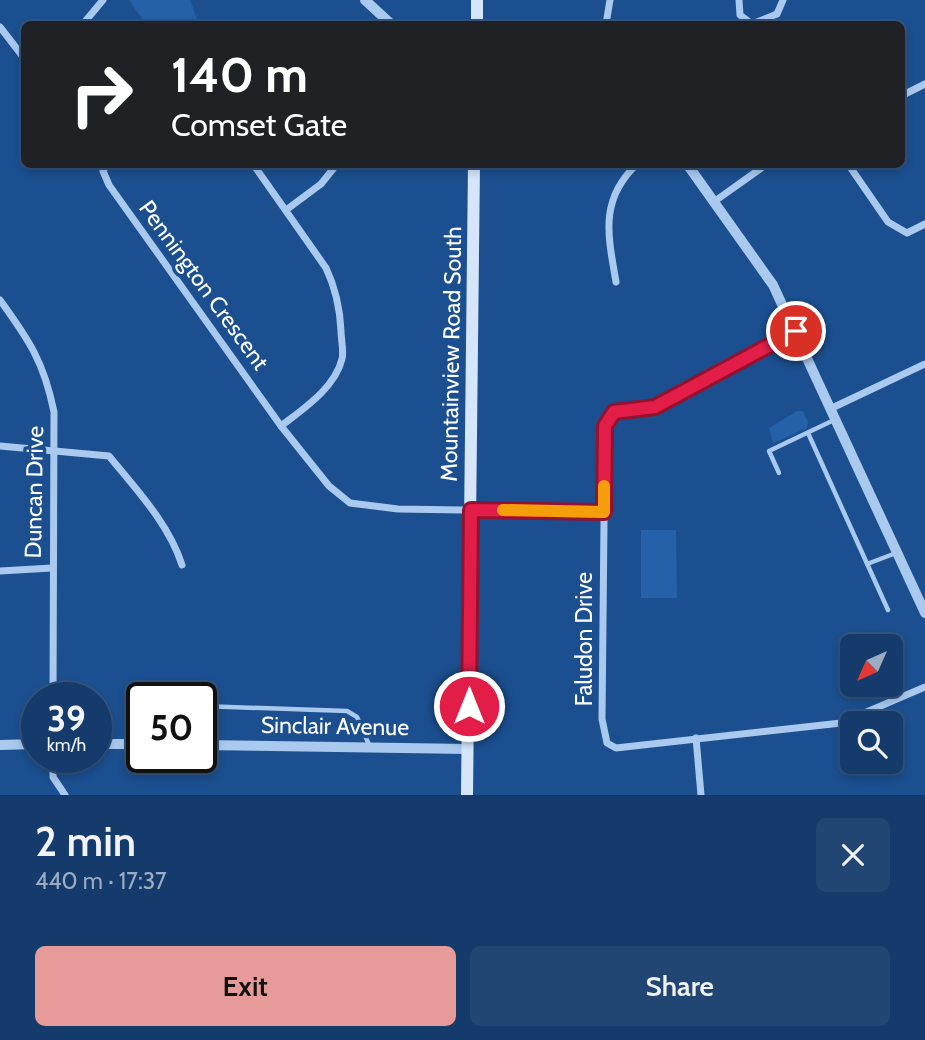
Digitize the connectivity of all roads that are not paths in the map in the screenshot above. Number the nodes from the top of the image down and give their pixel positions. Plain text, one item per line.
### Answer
1 (103, 0) edge
2 (365, 0) edge
3 (477, 0) edge
4 (610, 0) edge
5 (738, 0) edge
6 (783, 0) edge
7 (86, 21) edge
8 (388, 21) edge
9 (477, 21) edge
10 (606, 21) edge
11 (748, 21) edge
12 (760, 21) edge
13 (0, 27) edge
14 (21, 54) edge
15 (925, 84) edge
16 (905, 94) edge
17 (105, 168) edge
18 (256, 168) edge
19 (334, 168) edge
20 (474, 168) edge
21 (633, 168) edge
22 (690, 168) edge
23 (761, 168) edge
24 (851, 168) edge
25 (715, 201) junction
26 (286, 210) junction
27 (925, 224) edge
28 (616, 282) dead end
29 (0, 301) edge
30 (796, 331) junction
31 (925, 364) edge
32 (832, 408) junction
33 (837, 419) junction
34 (281, 426) junction
35 (808, 433) junction
36 (0, 446) edge
37 (54, 449) junction
38 (779, 474) dead end
39 (471, 510) junction
40 (604, 512) junction
41 (898, 552) junction
42 (867, 564) junction
43 (183, 565) dead end
44 (52, 568) junction
45 (0, 571) edge
46 (888, 610) dead end
47 (925, 613) edge
48 (52, 682) edge
49 (925, 687) edge
50 (217, 707) edge
51 (696, 738) junction
52 (21, 744) edge
53 (0, 745) edge
54 (217, 745) edge
55 (370, 747) junction
56 (468, 749) junction
57 (53, 773) edge
58 (65, 795) edge
59 (467, 795) edge
60 (701, 795) edge

1 - 7 street
2 - 8 street
3 - 9 main road
4 - 10 street
5 - 11 street
6 - 12 street
13 - 14 street
15 - 16 street
17 - 34 street, Pennington Crescent
18 - 26 street
19 - 26 street
20 - 39 main road, Mountainview Road South
21 - 28 street
22 - 25 street
23 - 25 street
24 - 27 street
25 - 30 street
26 - 34 street
29 - 37 street, Duncan Drive
30 - 32 street
30 - 40 street, Faludon Drive
31 - 32 street
32 - 33 street
33 - 35 lane
33 - 41 street
34 - 39 street, Pennington Crescent
35 - 38 lane
35 - 42 lane
36 - 37 street
37 - 43 street
37 - 44 street, Duncan Drive
39 - 40 street, Pennington Crescent
39 - 56 main road, Mountainview Road South
40 - 51 street, Faludon Drive
41 - 42 lane
41 - 47 street
42 - 46 lane
44 - 45 street
44 - 48 street, Duncan Drive
49 - 51 street, Faludon Drive
50 - 55 lane
51 - 60 street
52 - 53 street
54 - 55 street, Sinclair Avenue
55 - 56 street, Sinclair Avenue
56 - 59 main road, Mountainview Road South
57 - 58 street

